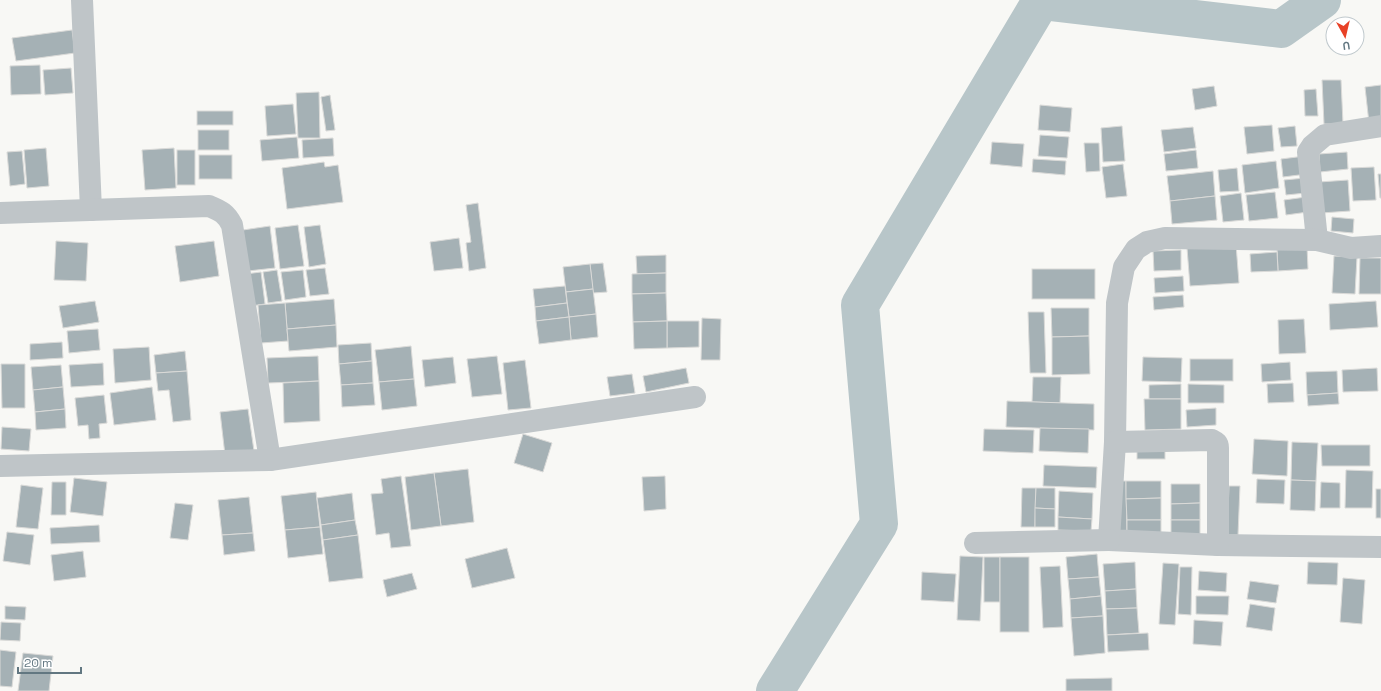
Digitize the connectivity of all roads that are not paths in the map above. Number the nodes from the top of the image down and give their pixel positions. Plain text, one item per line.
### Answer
1 (82, 0) edge
2 (1381, 126) edge
3 (90, 210) junction
4 (0, 213) edge
5 (1317, 240) junction
6 (1381, 246) edge
7 (695, 397) dead end
8 (1115, 442) junction
9 (270, 460) junction
10 (0, 466) edge
11 (1109, 540) junction
12 (975, 544) dead end
13 (1218, 545) junction
14 (1381, 547) edge

1 - 3 street
2 - 5 street
3 - 4 street
3 - 9 street
5 - 6 street
5 - 8 street
7 - 9 street
8 - 11 street
8 - 13 street
9 - 10 street
11 - 12 street
11 - 13 street
13 - 14 street

